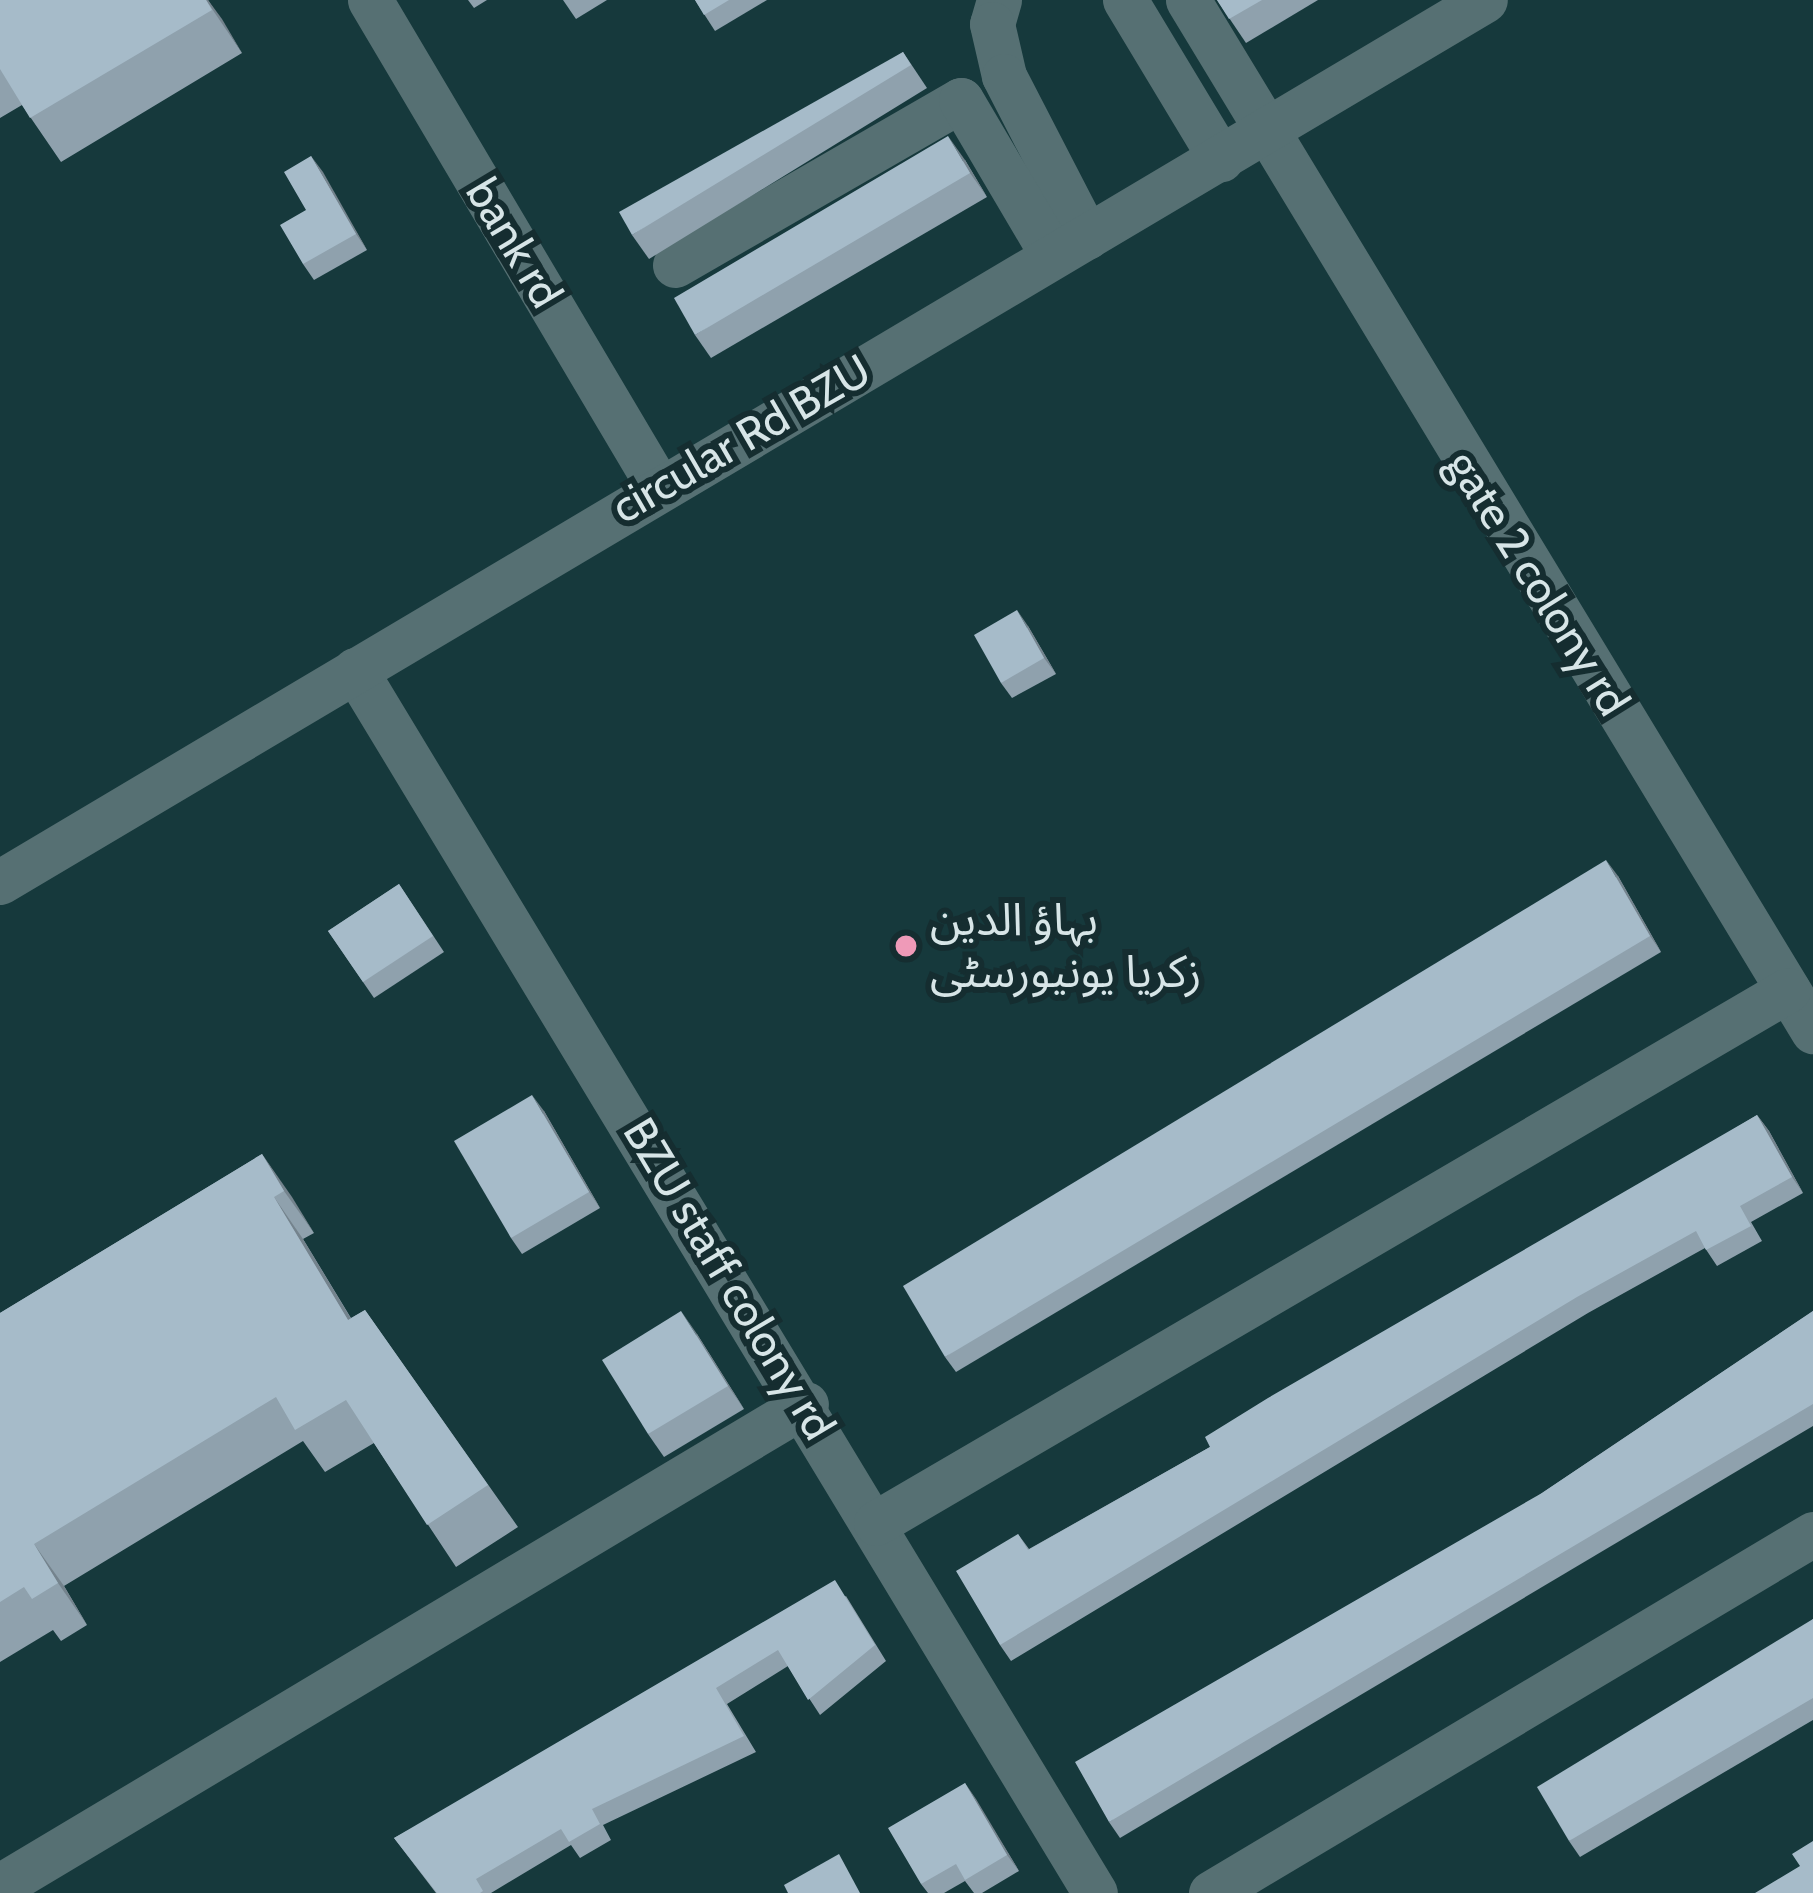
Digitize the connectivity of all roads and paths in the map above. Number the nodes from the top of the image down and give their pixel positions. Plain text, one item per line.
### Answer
1 (370, 0) edge
2 (999, 0) edge
3 (1125, 0) edge
4 (1187, 0) edge
5 (1485, 0) edge
6 (1262, 134) junction
7 (1221, 159) junction
8 (1070, 247) junction
9 (675, 266) dead end
10 (658, 486) junction
11 (355, 670) junction
12 (0, 882) edge
13 (1788, 990) junction
14 (1813, 1031) edge
15 (806, 1404) junction
16 (876, 1523) junction
17 (1813, 1534) edge
18 (54, 1876) edge
19 (0, 1886) edge
20 (1095, 1893) edge
21 (1211, 1893) edge

1 - 10 street, bank rd
2 - 8 street
3 - 7 street
4 - 6 street, gate 2 colony rd
5 - 6 street, circular Rd BZU
6 - 7 street, circular Rd BZU
6 - 13 street, gate 2 colony rd
7 - 8 street, circular Rd BZU
8 - 9 street
8 - 10 street, circular Rd BZU
10 - 11 street, circular Rd BZU
11 - 12 street, circular Rd BZU
11 - 15 street, BZU staff colony rd
13 - 14 street, gate 2 colony rd
13 - 16 street
15 - 16 street, BZU staff colony rd
15 - 18 street
16 - 20 street, BZU staff colony rd
17 - 21 street
18 - 19 street

